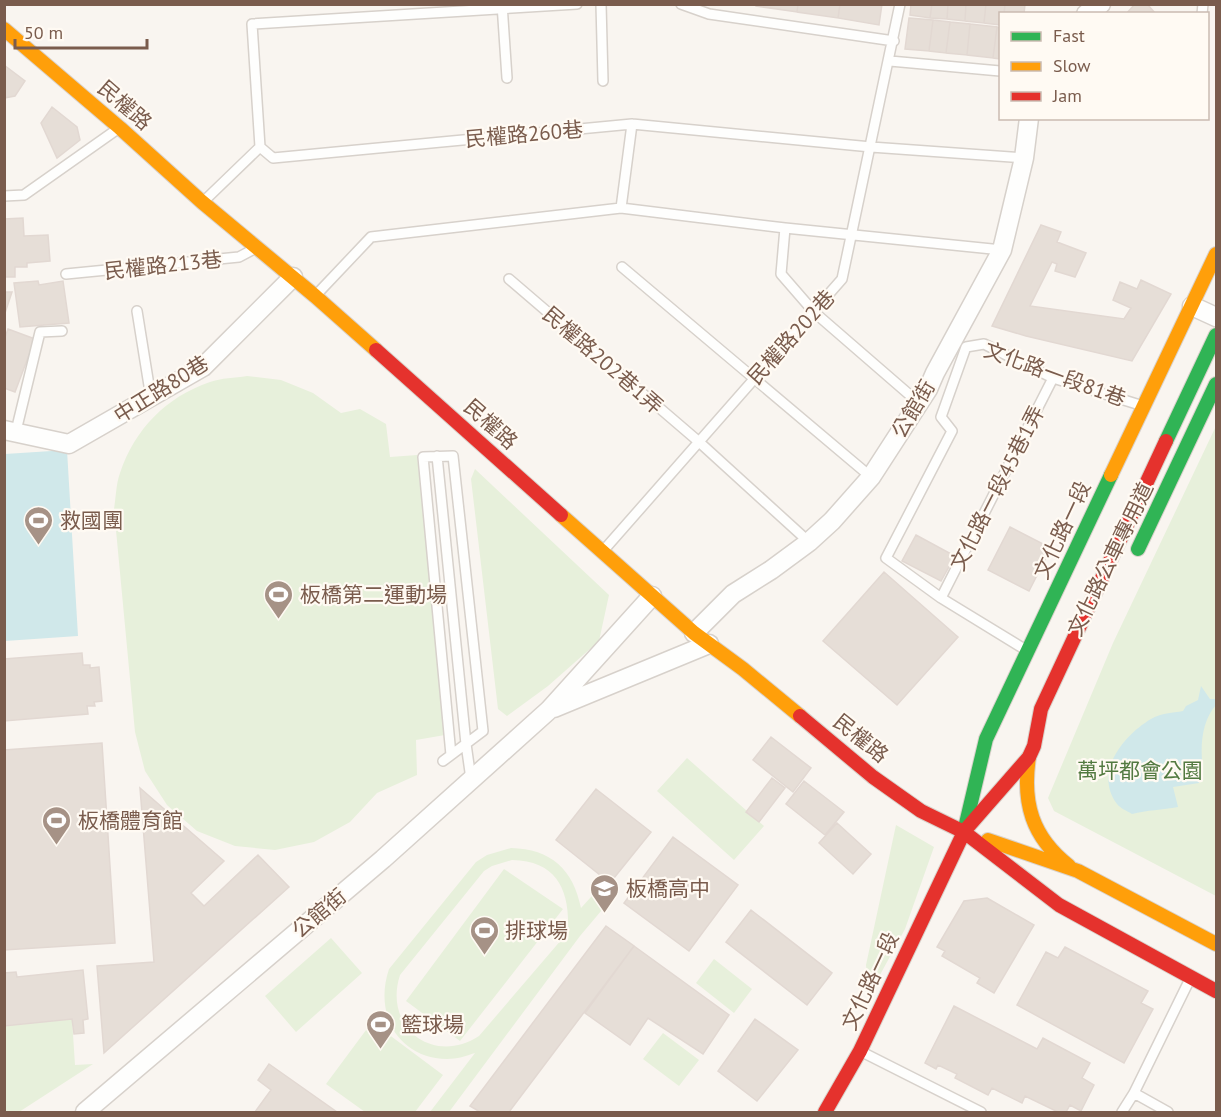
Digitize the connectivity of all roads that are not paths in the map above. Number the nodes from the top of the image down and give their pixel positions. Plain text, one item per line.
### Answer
1 (406, 4) edge
2 (577, 4) edge
3 (601, 4) edge
4 (681, 4) edge
5 (900, 4) edge
6 (502, 7) edge
7 (407, 15) junction
8 (4, 29) edge
9 (894, 41) junction
10 (890, 61) junction
11 (999, 71) edge
12 (507, 78) dead end
13 (603, 81) dead end
14 (1029, 120) edge
15 (632, 124) junction
16 (120, 128) junction
17 (260, 147) junction
18 (872, 147) junction
19 (1024, 158) junction
20 (4, 196) edge
21 (202, 202) junction
22 (621, 208) junction
23 (785, 228) junction
24 (851, 236) junction
25 (258, 247) junction
26 (1002, 250) junction
27 (1216, 254) edge
28 (622, 267) dead end
29 (66, 274) dead end
30 (293, 278) junction
31 (509, 279) dead end
32 (315, 296) junction
33 (137, 311) dead end
34 (814, 312) junction
35 (1188, 313) junction
36 (1216, 317) edge
37 (62, 331) dead end
38 (1216, 335) edge
39 (755, 377) junction
40 (1053, 378) junction
41 (1216, 384) edge
42 (151, 399) junction
43 (919, 403) junction
44 (1144, 406) junction
45 (10, 430) edge
46 (698, 441) junction
47 (437, 456) junction
48 (871, 477) junction
49 (809, 542) junction
50 (603, 551) junction
51 (1129, 567) dead end
52 (652, 596) junction
53 (941, 598) junction
54 (702, 638) junction
55 (1028, 651) junction
56 (549, 710) junction
57 (1052, 724) dead end
58 (466, 744) junction
59 (1031, 752) junction
60 (471, 779) junction
61 (964, 832) junction
62 (1078, 871) junction
63 (1216, 944) edge
64 (1192, 977) junction
65 (1216, 990) edge
66 (860, 1051) junction
67 (1134, 1093) junction
68 (85, 1113) edge
69 (825, 1113) edge
70 (981, 1113) edge
71 (1122, 1113) edge
72 (1168, 1113) edge

1 - 7 lane
2 - 6 lane
3 - 13 lane
4 - 9 lane
5 - 9 lane, 民權路202巷
6 - 7 lane
6 - 12 lane
7 - 17 lane
8 - 16 main road, 民權路
9 - 10 lane, 民權路202巷
10 - 11 lane
10 - 18 lane, 民權路202巷
14 - 19 street, 公館街
15 - 17 lane, 民權路260巷
15 - 18 lane, 民權路260巷
15 - 22 lane
16 - 20 lane
16 - 21 main road, 民權路
17 - 21 lane
18 - 19 lane, 民權路260巷
18 - 24 lane, 民權路202巷
19 - 26 street, 公館街
21 - 25 main road, 民權路
22 - 23 lane
22 - 32 lane
23 - 24 lane
23 - 34 lane
24 - 26 lane
24 - 34 lane, 民權路202巷
25 - 29 lane, 民權路213巷
25 - 30 main road, 民權路
26 - 43 street, 公館街
27 - 35 main road, 文化路一段
28 - 39 lane
30 - 32 main road, 民權路
30 - 42 street, 中正路80巷
31 - 46 lane, 民權路202巷1弄
32 - 50 main road, 民權路
33 - 42 lane
34 - 39 lane, 民權路202巷
34 - 43 lane
35 - 36 street
35 - 38 street
35 - 44 main road, 文化路一段
37 - 45 lane
38 - 59 main road
39 - 46 lane, 民權路202巷
39 - 48 lane
40 - 44 lane, 文化路一段81巷
40 - 53 lane, 文化路一段45巷1弄
40 - 53 lane, 文化路一段81巷
41 - 51 main road, 文化路公車專用道
42 - 45 street, 中正路80巷
43 - 48 street, 公館街
44 - 55 main road, 文化路一段
46 - 49 lane, 民權路202巷1弄
46 - 50 lane, 民權路202巷
47 - 58 lane
47 - 58 lane
47 - 58 lane
48 - 49 street, 公館街
49 - 54 street, 公館街
50 - 52 main road, 民權路
52 - 54 main road, 民權路
52 - 56 street
53 - 55 lane
54 - 56 street
54 - 61 main road, 民權路
55 - 61 main road, 文化路一段
56 - 60 street, 公館街
57 - 59 main road
58 - 60 lane
59 - 61 main road, 文化路一段
59 - 62 main road
60 - 68 street, 公館街
61 - 62 main road, 民權路
61 - 64 main road, 民權路
61 - 66 main road, 文化路一段
62 - 63 main road, 民權路
64 - 65 main road, 民權路
64 - 67 lane
66 - 69 main road, 文化路一段
66 - 70 lane
67 - 71 lane
67 - 72 lane

